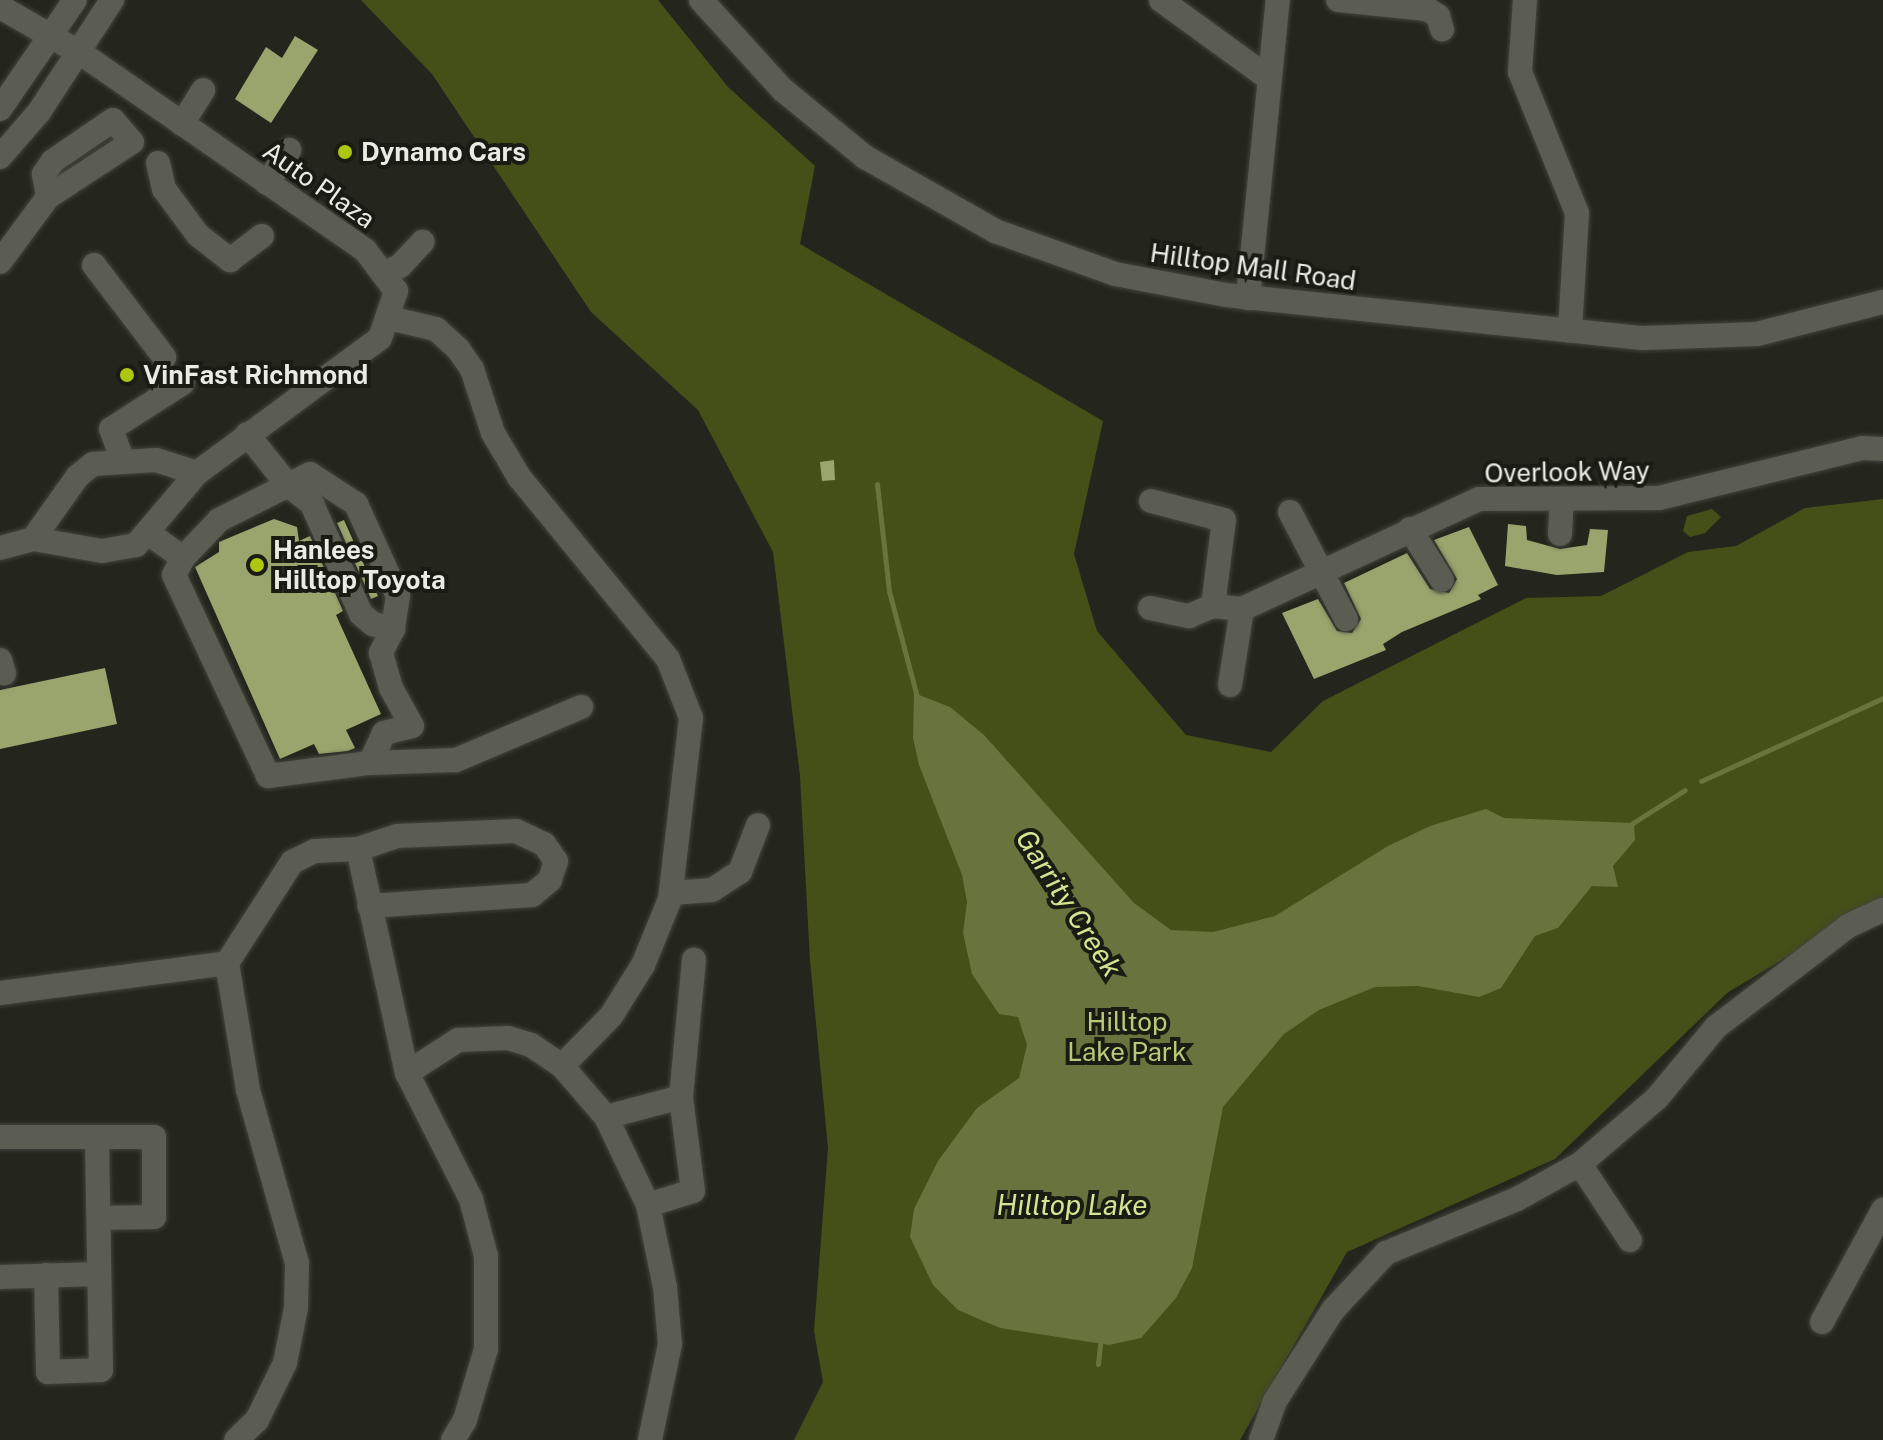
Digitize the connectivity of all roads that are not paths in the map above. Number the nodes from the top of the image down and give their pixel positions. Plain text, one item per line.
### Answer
1 (75, 0) edge
2 (112, 0) edge
3 (701, 0) edge
4 (1161, 0) edge
5 (1278, 0) edge
6 (1338, 0) edge
7 (1525, 0) edge
8 (2, 8) dead end
9 (1442, 29) dead end
10 (54, 37) junction
11 (80, 53) junction
12 (1267, 77) junction
13 (203, 90) dead end
14 (0, 109) edge
15 (182, 124) junction
16 (289, 150) dead end
17 (0, 157) edge
18 (158, 163) dead end
19 (267, 183) junction
20 (48, 197) dead end
21 (262, 236) dead end
22 (422, 242) dead end
23 (0, 262) edge
24 (94, 265) dead end
25 (383, 274) junction
26 (1248, 298) junction
27 (1883, 302) edge
28 (389, 318) junction
29 (1570, 331) junction
30 (164, 357) dead end
31 (183, 383) dead end
32 (247, 434) junction
33 (1883, 449) edge
34 (122, 459) junction
35 (197, 473) junction
36 (288, 485) junction
37 (1562, 499) junction
38 (1151, 501) dead end
39 (1290, 512) dead end
40 (1410, 529) junction
41 (148, 533) junction
42 (1560, 534) dead end
43 (33, 539) junction
44 (0, 548) edge
45 (183, 558) junction
46 (1321, 572) junction
47 (1442, 580) dead end
48 (1213, 606) junction
49 (1150, 608) dead end
50 (1242, 609) junction
51 (1346, 619) dead end
52 (393, 629) junction
53 (1230, 685) dead end
54 (581, 707) dead end
55 (370, 763) junction
56 (758, 825) dead end
57 (358, 849) junction
58 (671, 893) junction
59 (369, 906) junction
60 (1883, 910) edge
61 (694, 960) dead end
62 (227, 963) junction
63 (0, 993) edge
64 (562, 1066) junction
65 (407, 1073) junction
66 (681, 1097) junction
67 (606, 1117) junction
68 (0, 1137) edge
69 (97, 1138) junction
70 (1580, 1164) junction
71 (648, 1205) junction
72 (1883, 1210) edge
73 (99, 1218) junction
74 (1630, 1240) dead end
75 (99, 1274) junction
76 (46, 1275) junction
77 (0, 1277) edge
78 (1822, 1322) dead end
79 (236, 1440) edge
80 (453, 1440) edge
81 (650, 1440) edge
82 (1261, 1440) edge

1 - 10 street
2 - 11 street
3 - 26 street, Hilltop Mall Road
4 - 12 street
5 - 12 street
6 - 9 street
7 - 29 street
8 - 10 street, Auto Plaza
10 - 11 street, Auto Plaza
10 - 14 street
11 - 15 street, Auto Plaza
11 - 17 street
12 - 26 street
13 - 15 street
15 - 19 street, Auto Plaza
16 - 19 street
18 - 21 street
19 - 25 street, Auto Plaza
20 - 23 street
22 - 25 street
24 - 30 street
25 - 28 street, Auto Plaza
26 - 29 street, Hilltop Mall Road
27 - 29 street, Hilltop Mall Road
28 - 32 street
28 - 58 street
31 - 34 street
32 - 35 street
32 - 36 street
33 - 37 street, Overlook Way
34 - 35 street
34 - 43 street
35 - 41 street
36 - 45 street
36 - 52 street
36 - 52 street
37 - 40 street, Overlook Way
37 - 42 street
38 - 48 street
39 - 46 street
40 - 46 street, Overlook Way
40 - 47 street
41 - 43 street
41 - 45 street
43 - 44 street
45 - 55 street
46 - 50 street, Overlook Way
46 - 51 street
48 - 49 street
48 - 50 street
50 - 53 street
52 - 55 street
54 - 55 street
56 - 58 street
57 - 59 street
57 - 59 street
57 - 62 street
58 - 64 street
59 - 65 street
60 - 70 street
61 - 66 street
62 - 63 street
62 - 79 street
64 - 65 street
64 - 67 street
65 - 80 street
66 - 67 street
66 - 71 street
67 - 71 street
68 - 69 street
69 - 73 street
69 - 73 street
70 - 74 street
70 - 82 street
71 - 81 street
72 - 78 street
73 - 75 street
75 - 76 street
75 - 76 street
76 - 77 street

